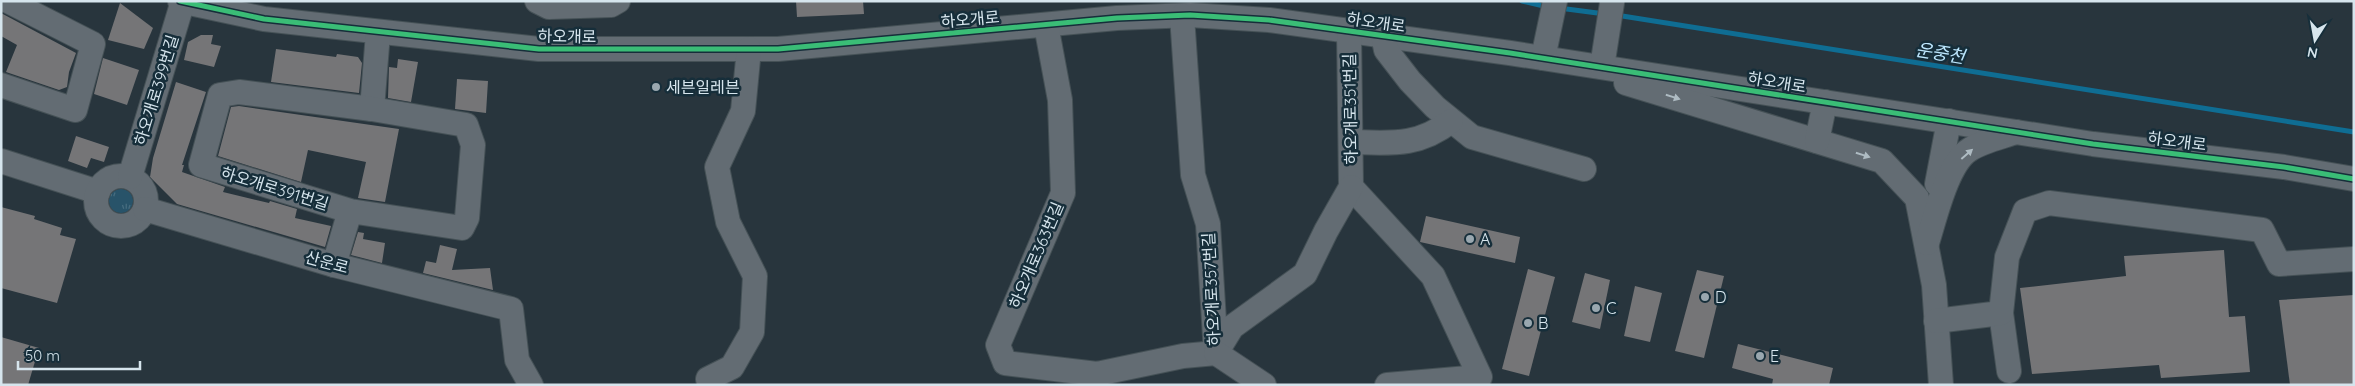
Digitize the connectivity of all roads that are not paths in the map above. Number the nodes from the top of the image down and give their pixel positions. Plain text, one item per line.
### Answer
1 (8, 1) edge
2 (537, 1) edge
3 (618, 1) edge
4 (182, 2) edge
5 (1204, 9) edge
6 (1553, 10) edge
7 (1610, 14) dead end
8 (1182, 16) junction
9 (1046, 25) junction
10 (1348, 31) junction
11 (378, 32) junction
12 (1383, 35) junction
13 (748, 49) junction
14 (1543, 58) junction
15 (1602, 67) junction
16 (1, 85) edge
17 (1824, 102) junction
18 (372, 109) junction
19 (1451, 120) junction
20 (1949, 121) junction
21 (2017, 132) junction
22 (1817, 141) junction
23 (1350, 142) junction
24 (1, 161) edge
25 (1584, 169) dead end
26 (130, 177) junction
27 (2354, 179) edge
28 (1351, 188) junction
29 (98, 192) junction
30 (145, 209) junction
31 (350, 210) junction
32 (1926, 245) junction
33 (2354, 259) edge
34 (334, 265) junction
35 (2001, 313) junction
36 (1936, 321) junction
37 (1216, 354) junction
38 (1005, 363) joint
39 (2010, 371) dead end
40 (1482, 381) edge
41 (531, 385) edge
42 (711, 385) edge
43 (1264, 385) edge
44 (1387, 385) edge
45 (1941, 385) edge

1 - 16 street
2 - 3 street
4 - 11 street, 하오개로
4 - 26 street, 하오개로399번길
5 - 8 street, 하오개로
5 - 10 street, 하오개로
6 - 14 street
7 - 15 street
8 - 9 street, 하오개로
8 - 37 street, 하오개로357번길
9 - 13 street, 하오개로
9 - 38 street, 하오개로363번길
10 - 12 street, 하오개로
10 - 23 street, 하오개로351번길
11 - 13 street, 하오개로
11 - 18 street
12 - 14 street, 하오개로
12 - 19 street
13 - 42 street
14 - 15 street, 하오개로
14 -> 22 street
15 - 17 street, 하오개로
17 - 20 street, 하오개로
17 - 22 street
18 - 31 street, 하오개로391번길
18 - 31 street, 하오개로391번길
19 - 23 street
19 - 25 street
20 - 21 street, 하오개로
20 - 32 street
21 - 27 street, 하오개로
32 -> 21 street
22 -> 32 street
23 - 28 street, 하오개로351번길
24 - 29 street
26 - 29 street
26 - 30 street
28 - 37 street, 하오개로351번길
28 - 40 street, 하오개로351번길
29 - 30 street
30 - 34 street, 산운로
31 - 34 street, 하오개로391번길
32 - 36 street
33 - 35 street
34 - 41 street, 산운로
35 - 36 street
35 - 39 street
36 - 45 street
37 - 38 street, 하오개로357번길
37 - 43 street
40 - 44 street, 하오개로351번길

